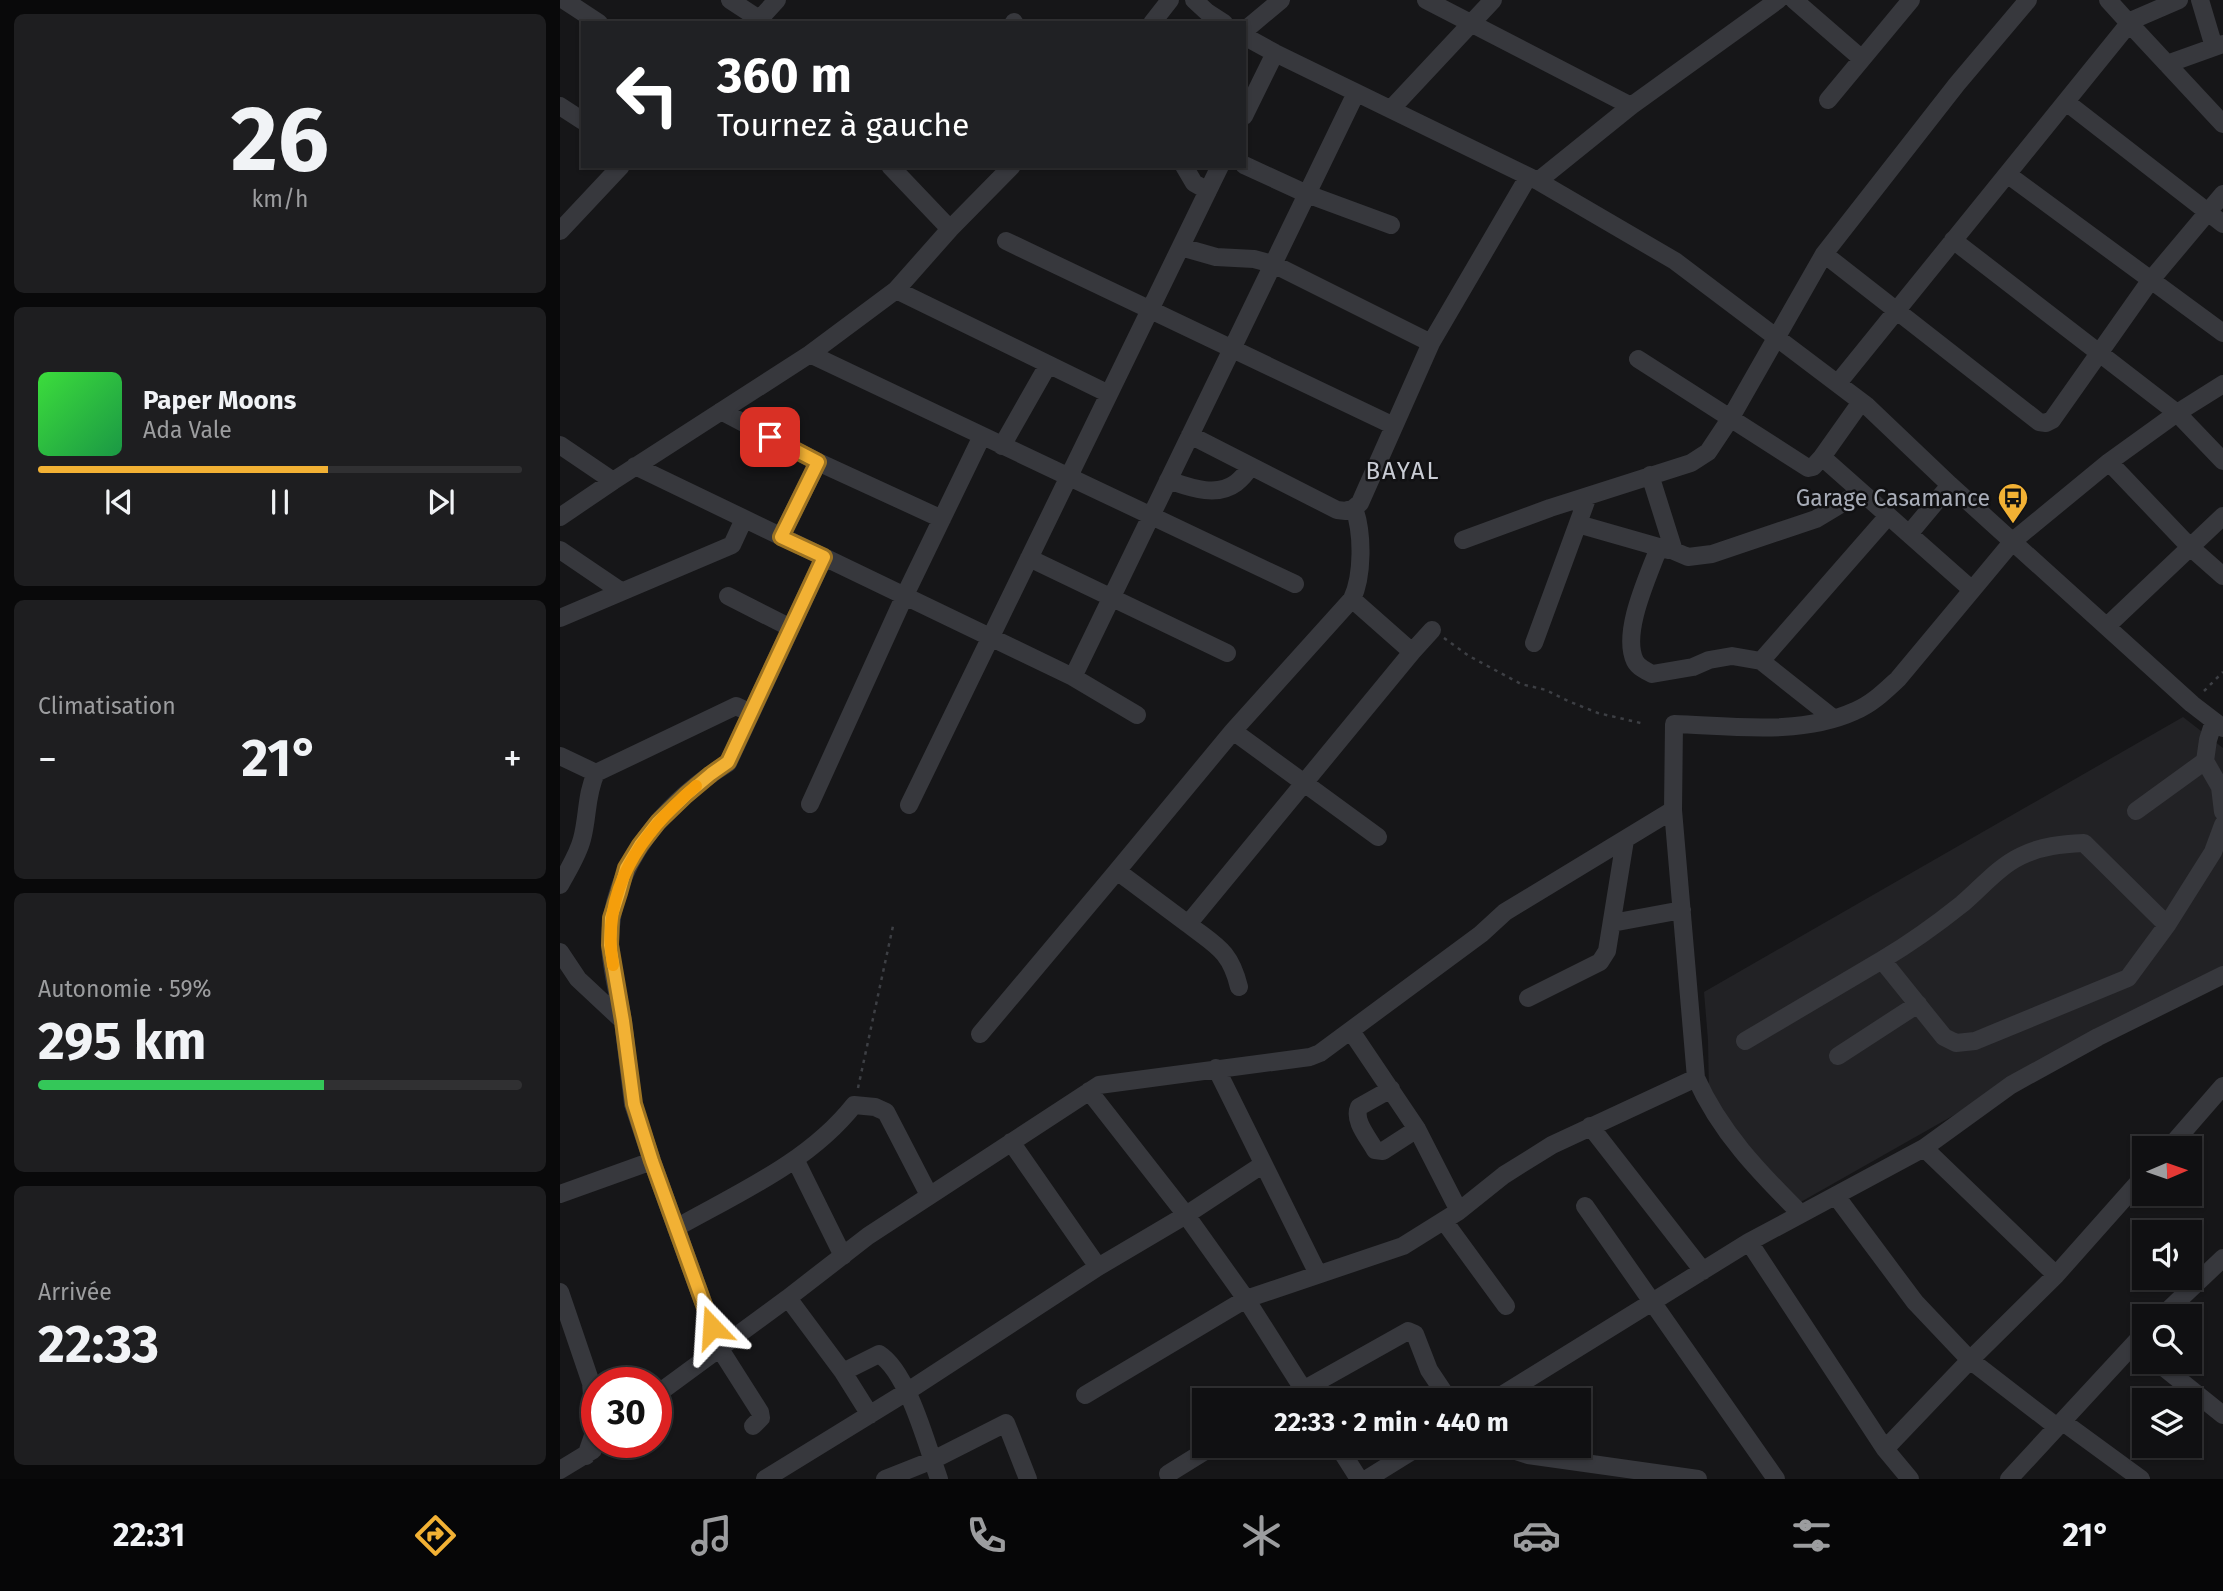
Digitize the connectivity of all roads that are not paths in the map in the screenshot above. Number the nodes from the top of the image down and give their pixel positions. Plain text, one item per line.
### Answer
1 (564, 0) edge
2 (730, 0) edge
3 (778, 0) edge
4 (1170, 0) edge
5 (1194, 0) edge
6 (1281, 0) edge
7 (1426, 0) edge
8 (1493, 0) edge
9 (1778, 0) edge
10 (1794, 0) edge
11 (1911, 0) edge
12 (2028, 0) edge
13 (2108, 0) edge
14 (2179, 0) edge
15 (2200, 0) edge
16 (596, 21) edge
17 (758, 21) edge
18 (1154, 21) edge
19 (1221, 21) edge
20 (2128, 22) junction
21 (1472, 23) junction
22 (1246, 31) edge
23 (1246, 34) edge
24 (2218, 45) edge
25 (1275, 53) junction
26 (1862, 59) junction
27 (2167, 64) junction
28 (1356, 93) junction
29 (1828, 100) dead end
30 (2066, 102) junction
31 (560, 106) edge
32 (1631, 106) junction
33 (1391, 109) junction
34 (1246, 112) edge
35 (581, 120) edge
36 (2223, 124) edge
37 (1246, 166) edge
38 (619, 168) edge
39 (892, 168) edge
40 (1010, 168) edge
41 (1185, 168) edge
42 (1219, 168) edge
43 (2007, 174) junction
44 (1533, 179) junction
45 (1208, 191) junction
46 (1307, 194) junction
47 (2223, 194) edge
48 (2207, 212) junction
49 (2223, 224) edge
50 (1391, 225) dead end
51 (950, 229) junction
52 (560, 231) edge
53 (1954, 240) junction
54 (1006, 241) dead end
55 (1181, 247) junction
56 (1824, 254) junction
57 (1273, 264) junction
58 (2150, 281) junction
59 (896, 290) junction
60 (1150, 310) junction
61 (1897, 310) junction
62 (2223, 333) edge
63 (1775, 338) junction
64 (1431, 342) junction
65 (1232, 348) junction
66 (810, 354) junction
67 (2098, 354) junction
68 (1638, 359) dead end
69 (1048, 365) junction
70 (1838, 383) junction
71 (2223, 384) edge
72 (1109, 394) junction
73 (1861, 402) junction
74 (721, 411) junction
75 (2177, 414) junction
76 (1730, 419) junction
77 (1394, 426) junction
78 (1190, 435) junction
79 (982, 436) junction
80 (560, 445) edge
81 (1002, 446) junction
82 (1822, 457) junction
83 (2223, 461) edge
84 (818, 462) junction
85 (2109, 463) junction
86 (635, 466) junction
87 (1251, 466) junction
88 (1650, 475) junction
89 (1068, 478) junction
90 (1168, 480) junction
91 (612, 481) junction
92 (1950, 485) junction
93 (1861, 492) junction
94 (1588, 496) junction
95 (1354, 508) junction
96 (1151, 516) junction
97 (1888, 516) junction
98 (2223, 516) edge
99 (560, 517) edge
100 (744, 519) junction
101 (942, 519) junction
102 (1578, 524) junction
103 (1909, 534) junction
104 (781, 537) junction
105 (1463, 540) dead end
106 (2013, 541) junction
107 (2189, 546) junction
108 (1666, 549) junction
109 (560, 550) edge
110 (824, 557) junction
111 (1030, 558) junction
112 (2223, 576) edge
113 (1295, 584) dead end
114 (1971, 589) junction
115 (622, 592) junction
116 (905, 595) junction
117 (728, 596) dead end
118 (1112, 598) junction
119 (1352, 599) junction
120 (560, 618) edge
121 (2107, 626) junction
122 (791, 628) junction
123 (1432, 630) road end
124 (991, 637) junction
125 (1534, 643) dead end
126 (1412, 652) junction
127 (1227, 653) dead end
128 (1761, 661) junction
129 (1073, 677) junction
130 (751, 713) junction
131 (1137, 715) dead end
132 (1833, 718) junction
133 (2219, 724) edge
134 (1233, 731) junction
135 (560, 756) edge
136 (2205, 761) junction
137 (596, 773) junction
138 (1304, 783) junction
139 (810, 804) dead end
140 (909, 805) dead end
141 (1673, 810) junction
142 (2136, 811) dead end
143 (2223, 812) edge
144 (2223, 825) edge
145 (1378, 837) dead end
146 (1625, 840) junction
147 (1117, 871) junction
148 (560, 885) edge
149 (1682, 910) junction
150 (1612, 923) junction
151 (1188, 924) junction
152 (2167, 925) junction
153 (560, 953) edge
154 (1882, 960) junction
155 (2223, 976) edge
156 (1239, 986) dead end
157 (1528, 998) dead end
158 (1918, 1004) junction
159 (623, 1021) junction
160 (1351, 1031) junction
161 (980, 1034) dead end
162 (1745, 1041) dead end
163 (1838, 1056) dead end
164 (1216, 1068) junction
165 (1696, 1078) junction
166 (2223, 1086) edge
167 (1391, 1089) junction
168 (1089, 1091) junction
169 (1590, 1126) junction
170 (1417, 1129) junction
171 (2179, 1136) edge
172 (1011, 1142) junction
173 (1924, 1148) junction
174 (795, 1159) junction
175 (652, 1161) junction
176 (1262, 1165) junction
177 (2132, 1190) edge
178 (560, 1194) edge
179 (929, 1195) junction
180 (1836, 1196) junction
181 (1585, 1206) dead end
182 (1459, 1211) junction
183 (1800, 1213) junction
184 (1186, 1215) junction
185 (1444, 1221) junction
186 (676, 1228) junction
187 (1749, 1242) junction
188 (843, 1255) junction
189 (2221, 1265) edge
190 (1098, 1266) junction
191 (1703, 1271) junction
192 (1318, 1275) junction
193 (2056, 1275) junction
194 (560, 1292) edge
195 (788, 1298) junction
196 (1246, 1299) junction
197 (1653, 1302) junction
198 (2176, 1304) edge
199 (1506, 1306) dead end
200 (720, 1349) junction
201 (2132, 1350) edge
202 (1970, 1360) junction
203 (586, 1367) edge
204 (843, 1372) junction
205 (2172, 1374) edge
206 (672, 1384) edge
207 (1302, 1388) edge
208 (1317, 1388) edge
209 (1441, 1388) edge
210 (1513, 1388) edge
211 (908, 1391) junction
212 (1085, 1395) dead end
213 (870, 1415) junction
214 (2223, 1415) edge
215 (2060, 1424) junction
216 (753, 1426) dead end
217 (1885, 1449) junction
218 (582, 1458) edge
219 (1194, 1458) edge
220 (1346, 1458) edge
221 (1406, 1458) edge
222 (1549, 1458) edge
223 (933, 1460) junction
224 (560, 1470) edge
225 (1389, 1473) edge
226 (1168, 1474) dead end
227 (765, 1479) edge
228 (885, 1479) edge
229 (939, 1479) edge
230 (1028, 1479) edge
231 (1359, 1479) edge
232 (1367, 1479) edge
233 (1698, 1479) edge
234 (1776, 1479) edge
235 (1910, 1479) edge
236 (2009, 1479) edge
237 (2141, 1479) edge

1 - 16 street
2 - 17 street
3 - 17 street
4 - 18 street
5 - 19 street
6 - 22 street
7 - 21 street
8 - 21 street
9 - 32 street
10 - 26 street
11 - 26 street
12 - 56 street
13 - 20 street
14 - 20 street
15 - 24 street
20 - 27 street
20 - 30 street
21 - 32 street
21 - 33 street
23 - 25 street
24 - 27 street
25 - 28 street
25 - 34 street
26 - 29 street
27 - 36 street
28 - 33 street
28 - 46 street
30 - 43 street
30 - 48 street
31 - 35 street
32 - 44 street
33 - 44 street
37 - 46 street
38 - 52 street
39 - 51 street
40 - 51 street
41 - 45 street
42 - 45 street
43 - 53 street
43 - 58 street
44 - 63 street
44 - 64 street
45 - 55 street
46 - 50 street
46 - 57 street
47 - 48 street
48 - 49 street
48 - 58 street
51 - 59 street
53 - 61 street
53 - 67 street
54 - 60 street
55 - 57 street
55 - 60 street
56 - 61 street
56 - 63 street
57 - 64 street
57 - 65 street
58 - 62 street
58 - 67 street
59 - 66 street
59 - 69 street
60 - 65 street
60 - 72 street
61 - 67 street
61 - 70 street
63 - 70 street
63 - 76 street
64 - 77 street
65 - 77 street
65 - 78 street
66 - 74 street
66 - 79 street
67 - 75 street
68 - 76 street
69 - 72 street
69 - 81 street
70 - 73 street
71 - 75 street
72 - 89 street
73 - 82 street
73 - 92 street
74 - 84 street
74 - 86 street
75 - 83 street
75 - 85 street
76 - 82 street
76 - 88 street
77 - 95 street
78 - 87 street
78 - 90 street
79 - 81 street
79 - 101 street
80 - 91 street
81 - 89 street
82 - 93 street
84 - 101 street
84 - 104 street
85 - 106 street
85 - 107 street
86 - 91 street
86 - 100 street
87 - 90 street
87 - 95 street
88 - 94 street
88 - 108 street
89 - 96 street
89 - 111 street
90 - 96 street
91 - 99 street
92 - 103 street
92 - 106 street
93 - 97 street
93 - 108 street
94 - 102 street
94 - 105 street
95 - 119 street
96 - 113 street
96 - 118 street
97 - 103 street
97 - 128 street
98 - 107 street
100 - 104 street
100 - 115 street
101 - 116 street
102 - 108 street
102 - 125 street
103 - 114 street
104 - 110 street
106 - 114 street
106 - 121 street
107 - 112 street
107 - 121 street
108 - 128 street
109 - 115 street
110 - 116 street
110 - 122 street
111 - 118 street
111 - 124 street
114 - 132 street
115 - 120 street
116 - 124 street
116 - 139 street
117 - 122 street
118 - 127 street
118 - 129 street
119 - 126 street
119 - 134 street
121 - 133 street
122 - 130 street
123 - 126 street
124 - 129 street
124 - 140 street
126 - 138 street
128 - 132 street
129 - 131 street
130 - 137 street
130 - 159 street
132 - 141 street
133 - 136 street
134 - 138 street
134 - 147 street
135 - 137 street
136 - 142 street
136 - 143 street
137 - 148 street
138 - 145 street
138 - 151 street
141 - 146 street
141 - 149 street
144 - 152 street
146 - 150 street
146 - 160 street
147 - 151 street
147 - 161 street
149 - 150 street
149 - 165 street
150 - 157 street
151 - 156 street
152 - 154 street
152 - 158 street
153 - 159 street
154 - 158 street
154 - 162 street
155 - 173 street
158 - 163 street
159 - 175 street
160 - 164 street
160 - 167 street
164 - 168 street
164 - 176 street
165 - 169 street
165 - 183 street
166 - 171 street
167 - 170 street
167 - 170 street
168 - 172 street
168 - 184 street
169 - 182 street
169 - 191 street
170 - 182 street
172 - 179 street
172 - 190 street
173 - 180 street
173 - 193 street
174 - 179 street
174 - 186 street
174 - 188 street
175 - 178 street
175 - 186 street
176 - 184 street
176 - 192 street
177 - 193 street
179 - 188 street
180 - 183 street
180 - 202 street
181 - 197 street
182 - 185 street
183 - 187 street
184 - 190 street
184 - 196 street
185 - 192 street
185 - 199 street
186 - 200 street
187 - 191 street
187 - 217 street
188 - 195 street
189 - 198 street
190 - 211 street
191 - 197 street
192 - 196 street
193 - 202 street
194 - 203 street
195 - 200 street
195 - 204 street
196 - 207 street
196 - 212 street
197 - 210 street
197 - 234 street
200 - 206 street
200 - 216 street
201 - 215 street
202 - 215 street
202 - 217 street
204 - 211 street
204 - 213 street
205 - 214 street
208 - 209 street
211 - 213 street
211 - 223 street
213 - 227 street
215 - 236 street
215 - 237 street
217 - 235 street
218 - 224 street
219 - 226 street
220 - 231 street
221 - 225 street
222 - 233 street
223 - 228 street
223 - 229 street
223 - 230 street
225 - 232 street

